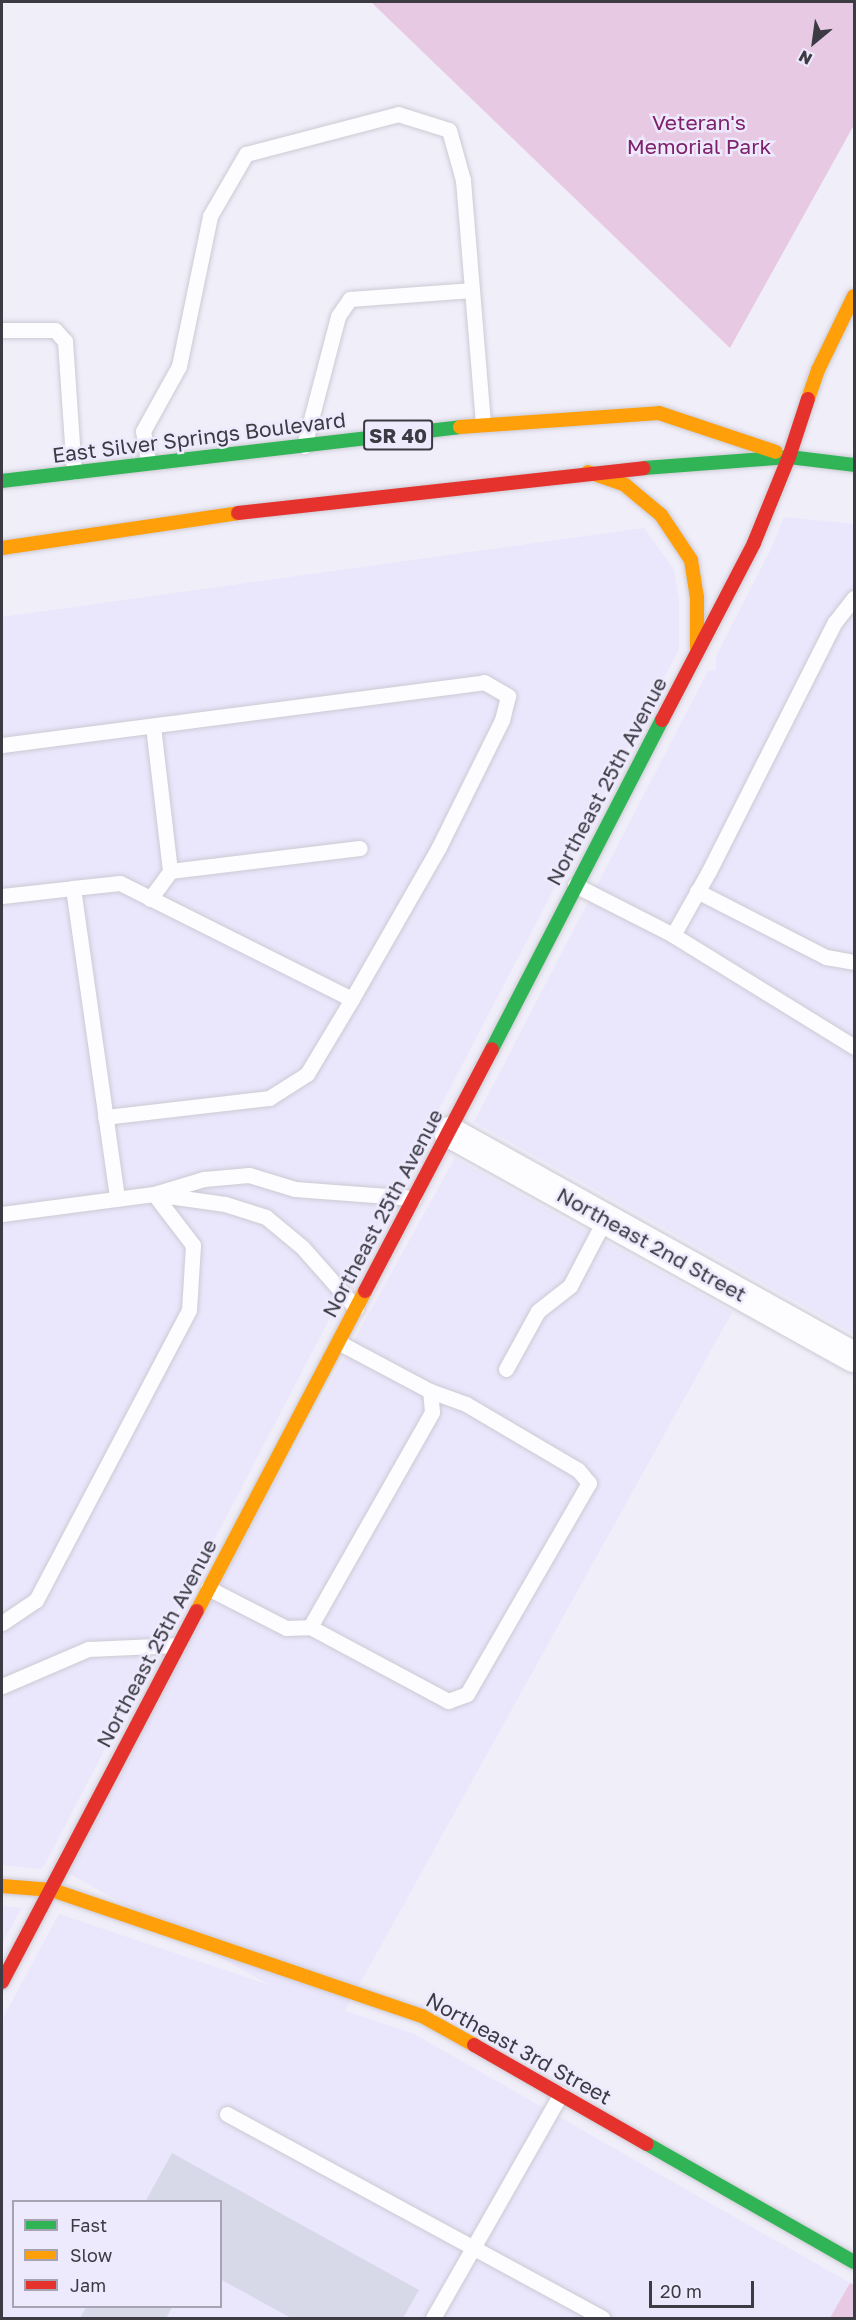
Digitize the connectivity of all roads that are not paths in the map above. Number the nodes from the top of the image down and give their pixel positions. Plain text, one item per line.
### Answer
1 (472, 290) junction
2 (855, 296) edge
3 (841, 323) junction
4 (2, 330) edge
5 (855, 331) edge
6 (483, 424) junction
7 (304, 446) junction
8 (789, 457) junction
9 (148, 462) junction
10 (855, 465) edge
11 (74, 472) junction
12 (588, 472) junction
13 (2, 481) edge
14 (2, 548) edge
15 (855, 598) edge
16 (697, 652) junction
17 (153, 726) junction
18 (2, 746) edge
19 (360, 848) dead end
20 (170, 871) junction
21 (575, 885) junction
22 (73, 888) junction
23 (697, 891) junction
24 (2, 896) edge
25 (150, 899) junction
26 (673, 935) junction
27 (855, 962) edge
28 (352, 999) junction
29 (855, 1047) edge
30 (105, 1117) junction
31 (449, 1132) junction
32 (154, 1194) junction
33 (414, 1198) junction
34 (117, 1199) junction
35 (2, 1214) edge
36 (605, 1218) junction
37 (356, 1308) junction
38 (338, 1342) junction
39 (855, 1357) edge
40 (506, 1370) dead end
41 (430, 1391) junction
42 (208, 1588) junction
43 (2, 1623) edge
44 (310, 1627) junction
45 (178, 1645) junction
46 (2, 1686) edge
47 (2, 1886) edge
48 (52, 1890) junction
49 (2, 1982) edge
50 (561, 2094) junction
51 (227, 2114) dead end
52 (474, 2246) junction
53 (855, 2262) edge
54 (433, 2319) edge
55 (602, 2319) edge

1 - 6 lane
1 - 7 lane
1 - 9 lane
2 - 3 main road, Northeast 25th Avenue
3 - 5 main road
3 - 8 main road, Northeast 25th Avenue
4 - 11 lane
6 - 7 main road, East Silver Springs Boulevard / SR 40
6 - 8 main road, East Silver Springs Boulevard / SR 40
7 - 9 main road, East Silver Springs Boulevard / SR 40
8 - 10 main road, East Silver Springs Boulevard / SR 40
8 - 12 main road, East Silver Springs Boulevard / SR 40
8 - 16 main road, Northeast 25th Avenue
9 - 11 main road, East Silver Springs Boulevard / SR 40
11 - 13 main road, East Silver Springs Boulevard / SR 40
12 - 14 main road, East Silver Springs Boulevard / SR 40
12 - 16 main road
15 - 23 lane
16 - 21 main road, Northeast 25th Avenue
17 - 18 lane
17 - 20 lane
17 - 28 lane
19 - 20 lane
20 - 25 lane
21 - 26 lane
21 - 31 main road, Northeast 25th Avenue
22 - 24 lane
22 - 25 lane
22 - 30 lane
23 - 26 lane
23 - 27 lane
25 - 28 lane
26 - 29 lane
28 - 30 lane
30 - 34 lane
31 - 33 main road, Northeast 25th Avenue
31 - 36 street, Northeast 2nd Street
32 - 33 lane
32 - 34 lane
32 - 37 lane
32 - 43 lane
33 - 37 main road, Northeast 25th Avenue
34 - 35 lane
36 - 39 street, Northeast 2nd Street
36 - 40 lane
37 - 38 main road, Northeast 25th Avenue
38 - 41 lane
38 - 42 main road, Northeast 25th Avenue
41 - 44 lane
41 - 44 lane
42 - 44 lane
42 - 45 main road, Northeast 25th Avenue
45 - 46 lane
45 - 48 main road, Northeast 25th Avenue
47 - 48 main road, Northeast 3rd Street
48 - 49 main road, Northeast 25th Avenue
48 - 50 main road, Northeast 3rd Street
50 - 52 lane
50 - 53 main road, Northeast 3rd Street
51 - 52 lane
52 - 54 lane
52 - 55 lane

